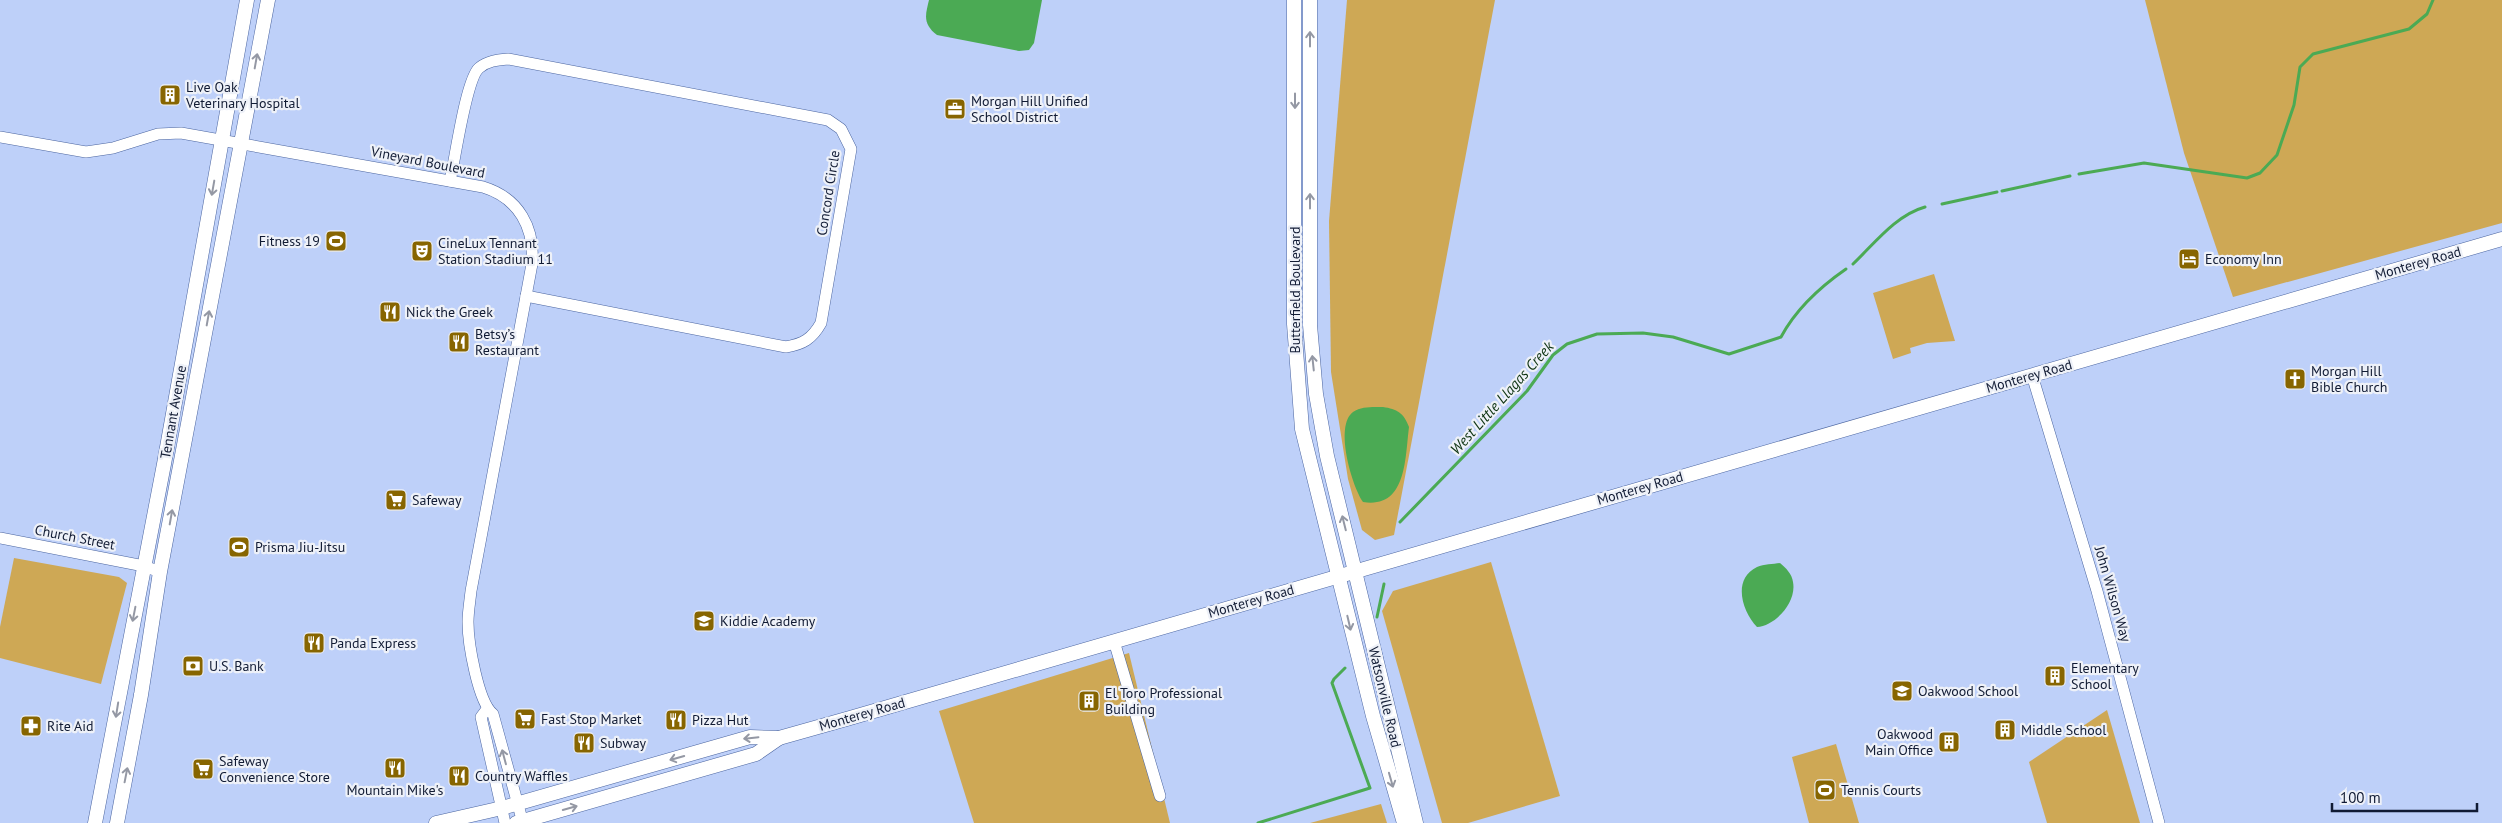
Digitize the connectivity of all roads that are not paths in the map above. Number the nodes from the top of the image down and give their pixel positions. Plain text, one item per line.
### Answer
1 (246, 0) edge
2 (1294, 0) edge
3 (1310, 0) edge
4 (265, 1) edge
5 (0, 137) edge
6 (222, 140) junction
7 (240, 143) junction
8 (450, 181) junction
9 (2502, 239) edge
10 (526, 296) junction
11 (2032, 375) junction
12 (0, 538) edge
13 (144, 566) junction
14 (161, 569) junction
15 (1354, 570) junction
16 (1337, 576) junction
17 (1114, 641) junction
18 (487, 709) junction
19 (779, 738) junction
20 (1160, 796) dead end
21 (517, 804) junction
22 (502, 808) junction
23 (520, 822) edge
24 (95, 823) edge
25 (117, 823) edge
26 (436, 823) edge
27 (505, 823) edge
28 (1404, 823) edge
29 (1416, 823) edge
30 (2159, 823) edge

1 - 6 main road, Tennant Avenue
2 -> 16 main road, Butterfield Boulevard
15 -> 3 main road, Butterfield Boulevard
7 -> 4 main road, Tennant Avenue
5 - 6 street, Vineyard Boulevard
6 - 7 street, Vineyard Boulevard
6 -> 13 main road, Tennant Avenue
7 - 8 street, Vineyard Boulevard
14 -> 7 main road, Tennant Avenue
8 - 10 street, Vineyard Boulevard
8 - 10 street, Concord Circle
9 - 11 main road, Monterey Road
10 - 18 street, Vineyard Boulevard
11 - 15 main road, Monterey Road
11 - 30 street, John Wilson Way
12 - 13 street, Church Street
13 - 14 street, Church Street
13 -> 24 main road, Tennant Avenue
25 -> 14 main road, Tennant Avenue
15 - 16 main road, Monterey Road
15 - 29 main road, Watsonville Road
16 - 17 main road, Monterey Road
16 -> 28 main road, Watsonville Road
17 - 19 main road, Monterey Road
17 - 20 street
21 -> 18 street, Vineyard Boulevard
18 - 22 street, Vineyard Boulevard
19 -> 21 main road, Monterey Road
23 -> 19 main road, Monterey Road
21 - 22 main road, Monterey Road
21 - 23 street, Vineyard Boulevard
22 - 26 main road, Monterey Road
22 - 27 street, Vineyard Boulevard

